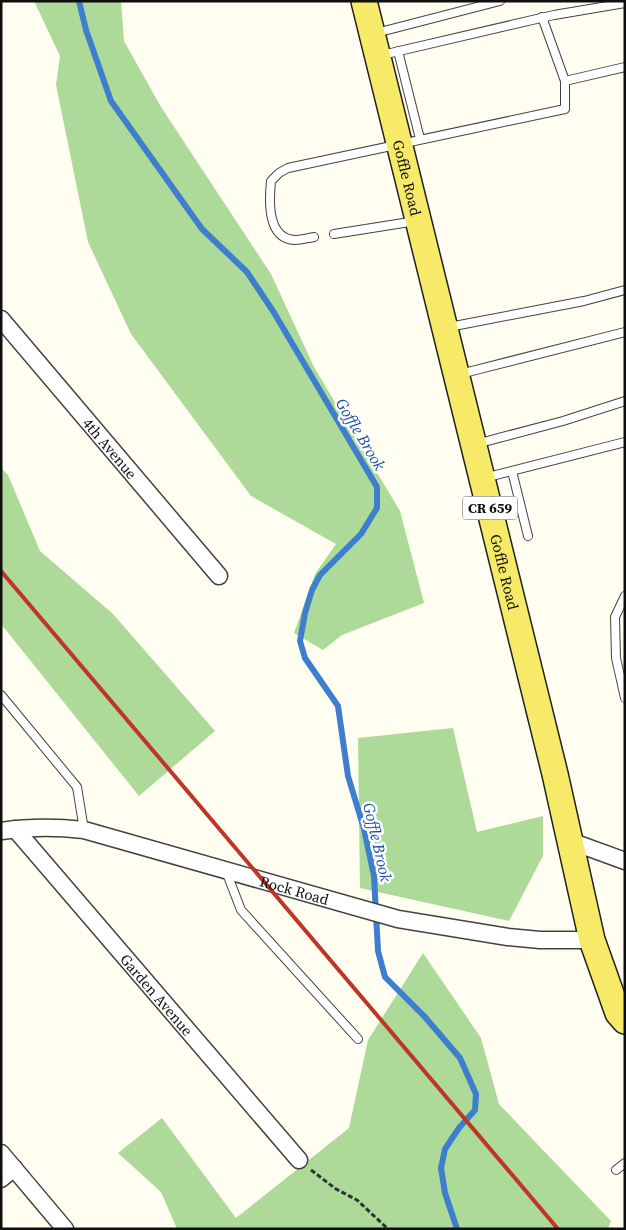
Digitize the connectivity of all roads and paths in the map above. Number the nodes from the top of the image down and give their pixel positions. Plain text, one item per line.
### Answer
1 (364, 1) edge
2 (500, 1) edge
3 (625, 2) edge
4 (542, 17) junction
5 (382, 47) junction
6 (625, 66) edge
7 (565, 81) junction
8 (409, 142) junction
9 (418, 220) junction
10 (334, 234) dead end
11 (314, 237) dead end
12 (625, 290) edge
13 (1, 319) edge
14 (444, 328) junction
15 (625, 332) edge
16 (456, 375) junction
17 (625, 402) edge
18 (625, 442) edge
19 (474, 444) junction
20 (512, 471) junction
21 (482, 478) junction
22 (528, 536) dead end
23 (219, 576) dead end
24 (625, 596) edge
25 (1, 695) edge
26 (625, 698) edge
27 (8, 830) edge
28 (84, 830) junction
29 (570, 841) junction
30 (625, 861) edge
31 (226, 871) junction
32 (592, 940) junction
33 (622, 1017) edge
34 (358, 1039) dead end
35 (1, 1153) edge
36 (299, 1160) joint
37 (625, 1163) edge
38 (616, 1170) dead end
39 (7, 1174) edge
40 (65, 1229) edge
41 (388, 1229) edge

1 - 5 main road, Goffle Road / CR 659
2 - 5 lane
3 - 4 lane
4 - 5 lane
4 - 7 lane
5 - 8 main road, Goffle Road / CR 659
6 - 7 lane
7 - 8 lane
8 - 9 main road, Goffle Road / CR 659
8 - 11 lane
9 - 10 lane
9 - 14 main road, Goffle Road / CR 659
12 - 14 lane
13 - 23 street, 4th Avenue
14 - 16 main road, Goffle Road / CR 659
15 - 16 lane
16 - 19 main road, Goffle Road / CR 659
17 - 19 lane
18 - 20 lane
19 - 21 main road, Goffle Road / CR 659
20 - 21 lane
20 - 22 lane
21 - 29 main road, Goffle Road / CR 659
24 - 26 lane
25 - 28 lane
27 - 28 street, Rock Road
27 - 36 street, Garden Avenue
28 - 31 street, Rock Road
29 - 30 street
29 - 32 main road, Goffle Road / CR 659
31 - 32 street, Rock Road
31 - 34 lane
32 - 33 main road, Goffle Road / CR 659
35 - 39 street
36 - 41 path
37 - 38 lane
39 - 40 street

